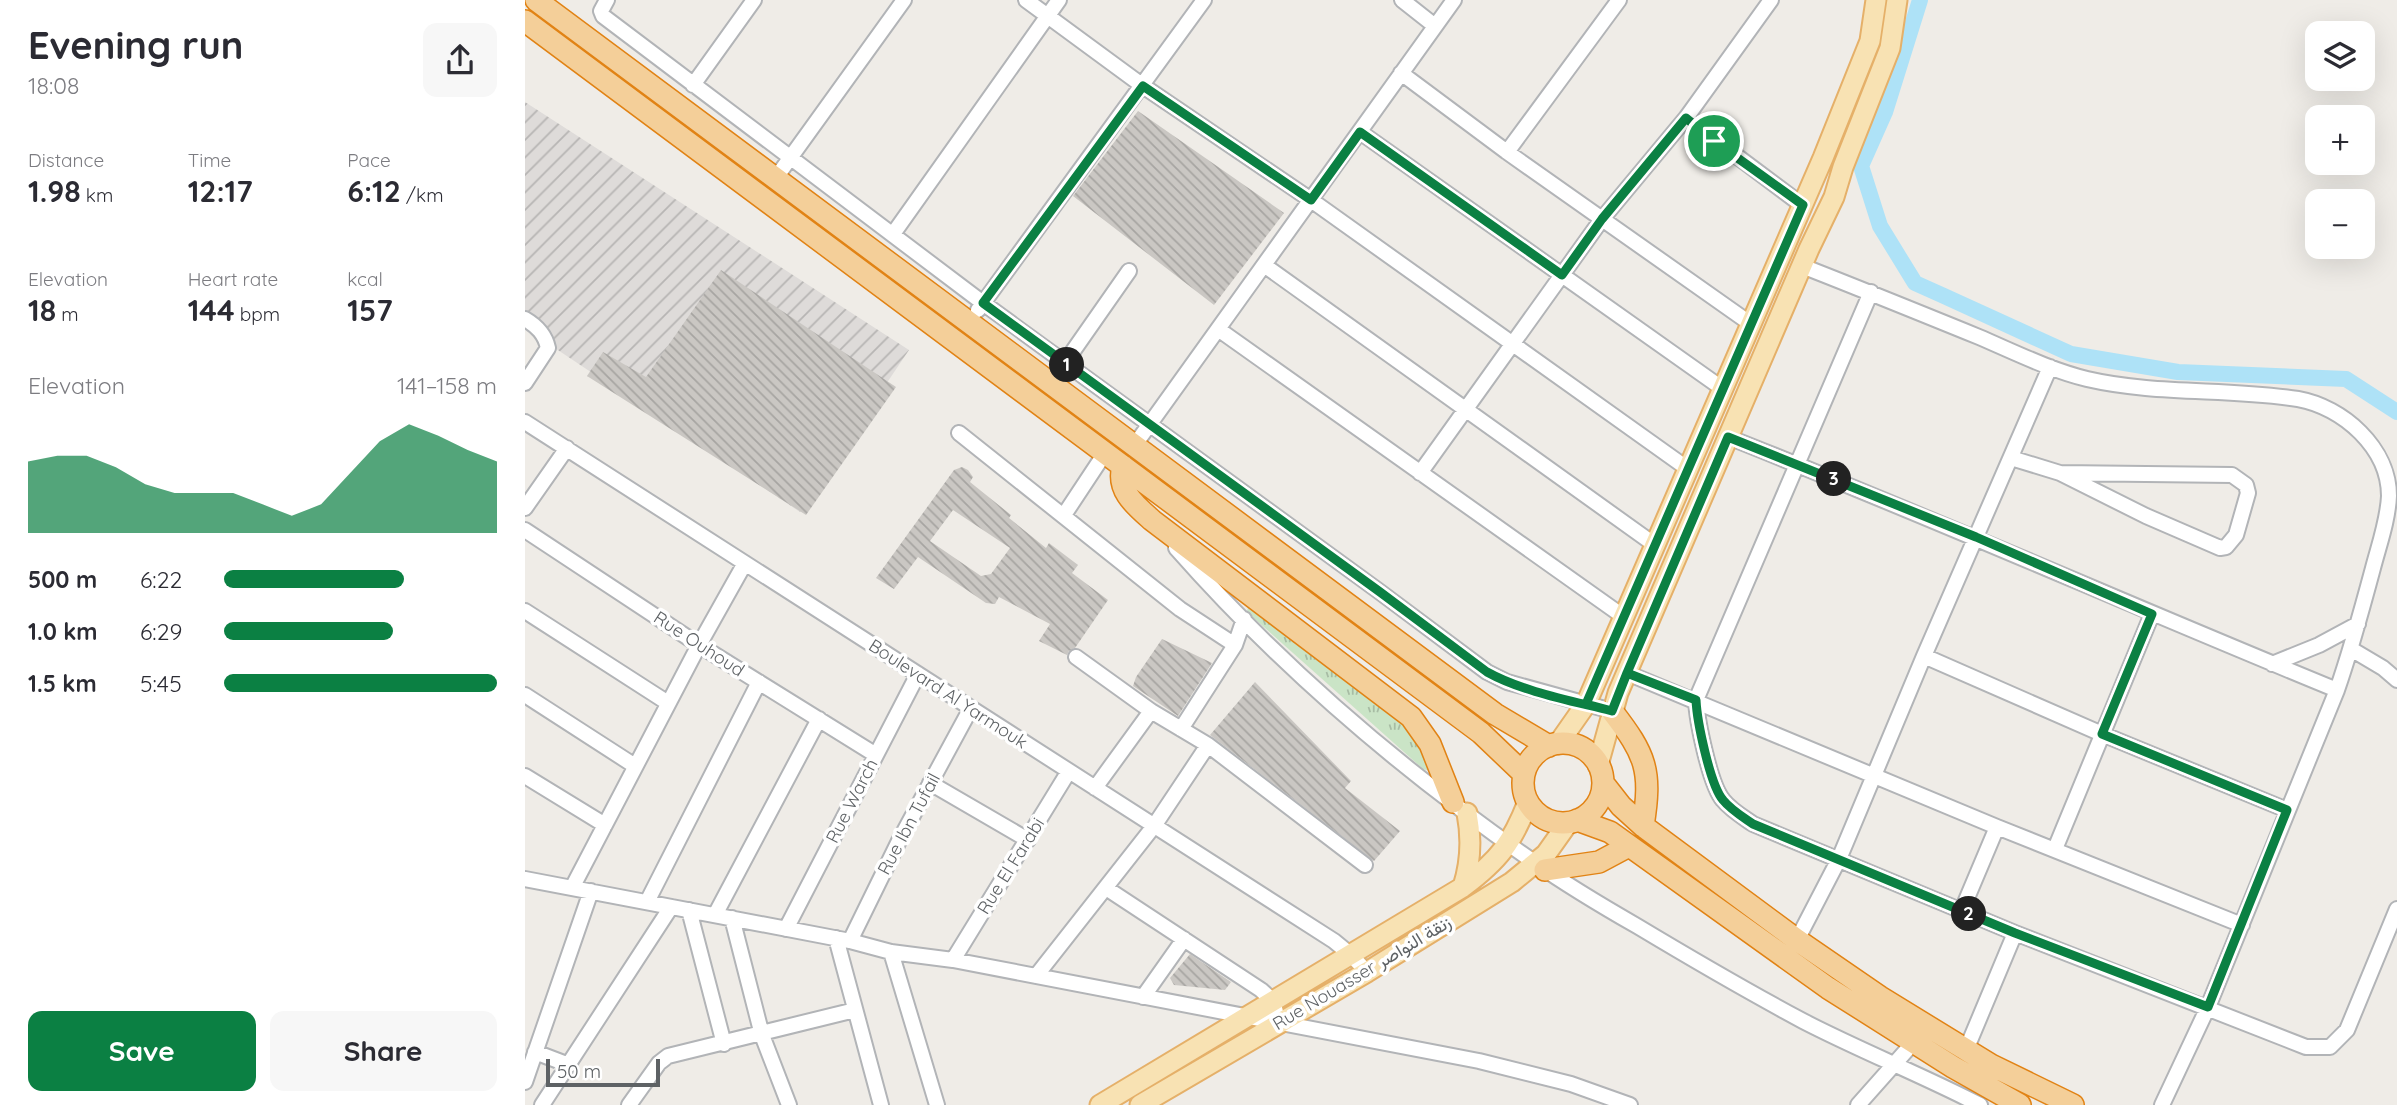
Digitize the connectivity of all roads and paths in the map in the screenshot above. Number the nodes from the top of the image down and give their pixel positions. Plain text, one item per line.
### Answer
1 (536, 0) edge
2 (607, 0) edge
3 (754, 0) edge
4 (904, 0) edge
5 (1026, 0) edge
6 (1059, 0) edge
7 (1203, 0) edge
8 (1402, 0) edge
9 (1454, 0) edge
10 (1619, 0) edge
11 (1771, 0) edge
12 (1876, 0) edge
13 (1898, 0) edge
14 (1048, 16) junction
15 (525, 21) edge
16 (1435, 26) junction
17 (1401, 73) junction
18 (693, 85) junction
19 (1143, 86) junction
20 (1686, 118) junction
21 (1360, 132) junction
22 (1507, 152) junction
23 (790, 158) junction
24 (775, 179) junction
25 (1311, 200) junction
26 (1803, 205) junction
27 (1602, 219) junction
28 (893, 234) junction
29 (1264, 265) junction
30 (1802, 266) junction
31 (1129, 271) dead end
32 (1562, 275) junction
33 (1871, 292) junction
34 (983, 303) junction
35 (525, 319) edge
36 (969, 323) junction
37 (1751, 324) junction
38 (1218, 329) junction
39 (1513, 344) junction
40 (1064, 364) junction
41 (2050, 367) junction
42 (525, 383) edge
43 (1723, 389) junction
44 (1466, 409) junction
45 (525, 422) edge
46 (1149, 426) junction
47 (959, 433) dead end
48 (1728, 437) junction
49 (1134, 446) junction
50 (567, 448) junction
51 (1105, 453) junction
52 (2011, 458) junction
53 (1797, 464) junction
54 (1123, 466) junction
55 (1688, 469) junction
56 (1420, 473) junction
57 (2060, 473) junction
58 (525, 508) edge
59 (1064, 515) junction
60 (1153, 521) junction
61 (525, 530) edge
62 (1976, 537) junction
63 (1655, 545) junction
64 (745, 563) junction
65 (525, 611) edge
66 (2152, 614) junction
67 (1624, 617) junction
68 (1244, 619) junction
69 (2358, 624) junction
70 (699, 645) junction
71 (1235, 645) junction
72 (2351, 649) junction
73 (1924, 656) junction
74 (1076, 657) dead end
75 (2272, 664) junction
76 (1627, 673) junction
77 (918, 674) junction
78 (2397, 680) edge
79 (759, 682) junction
80 (2337, 690) junction
81 (525, 695) edge
82 (1696, 700) junction
83 (668, 703) junction
84 (1586, 704) junction
85 (971, 708) junction
86 (1151, 711) junction
87 (1612, 711) junction
88 (819, 719) junction
89 (1181, 729) junction
90 (2102, 734) junction
91 (1208, 745) junction
92 (1553, 745) junction
93 (876, 755) junction
94 (635, 766) junction
95 (1069, 771) junction
96 (1524, 774) junction
97 (1600, 774) junction
98 (1873, 774) junction
99 (525, 776) edge
100 (930, 783) junction
101 (1095, 788) junction
102 (1528, 802) junction
103 (1460, 808) junction
104 (2287, 810) junction
105 (1573, 822) junction
106 (605, 825) junction
107 (1154, 826) junction
108 (1643, 826) junction
109 (1997, 827) junction
110 (1028, 840) junction
111 (1508, 844) junction
112 (1629, 846) junction
113 (2055, 849) junction
114 (1839, 859) junction
115 (1366, 865) dead end
116 (1541, 867) junction
117 (525, 879) edge
118 (1463, 887) junction
119 (572, 888) junction
120 (1106, 888) junction
121 (591, 891) junction
122 (647, 902) junction
123 (671, 906) junction
124 (2397, 909) edge
125 (689, 910) junction
126 (1962, 910) junction
127 (715, 915) junction
128 (732, 918) junction
129 (2242, 925) junction
130 (786, 929) junction
131 (2015, 933) junction
132 (843, 939) junction
133 (1184, 939) junction
134 (1797, 940) junction
135 (891, 952) junction
136 (1351, 955) junction
137 (953, 960) junction
138 (1367, 972) junction
139 (1036, 976) junction
140 (1143, 997) junction
141 (1273, 1001) junction
142 (2208, 1007) junction
143 (855, 1010) junction
144 (1245, 1017) junction
145 (1279, 1023) junction
146 (762, 1035) junction
147 (1913, 1043) junction
148 (724, 1044) junction
149 (1966, 1050) junction
150 (535, 1052) junction
151 (1895, 1063) junction
152 (569, 1065) junction
153 (525, 1082) edge
154 (542, 1105) edge
155 (629, 1105) edge
156 (789, 1105) edge
157 (881, 1105) edge
158 (937, 1105) edge
159 (1100, 1105) edge
160 (1140, 1105) edge
161 (1627, 1105) edge
162 (1858, 1105) edge
163 (1980, 1105) edge
164 (2019, 1105) edge
165 (2073, 1105) edge
166 (2162, 1105) edge

1 - 24 highway
2 - 18 street
3 - 18 street
4 - 23 street
5 - 14 street
6 - 14 street
7 - 19 street
8 - 16 street
9 - 16 street
10 - 22 street
11 - 20 street
12 - 26 main road
13 - 30 main road
14 - 19 street
14 - 28 street
15 - 51 highway
16 - 17 street
17 - 21 street
17 - 22 street
18 - 23 street
19 - 25 street
19 - 34 street
20 - 26 street
20 - 27 street
21 - 25 street
21 - 32 street
22 - 27 street
23 - 24 street
23 - 28 street
24 - 36 highway
25 - 29 street
25 - 39 street
26 - 37 main road
27 - 32 street
27 - 37 street
28 - 34 street
29 - 38 street
29 - 44 street
30 - 33 street
30 - 48 main road
31 - 40 street
32 - 39 street
32 - 43 street
33 - 41 street
33 - 53 street
34 - 36 street
34 - 40 street
35 - 42 street
36 - 49 highway
37 - 43 main road
38 - 46 street
38 - 56 street
39 - 44 street
39 - 55 street
40 - 46 street
41 - 52 street
41 - 69 street
43 - 55 main road
44 - 56 street
44 - 63 street
45 - 50 street, Boulevard Al Yarmouk
46 - 49 street
46 - 84 street
47 - 59 street
48 - 53 street
48 - 76 main road
49 - 92 highway
50 - 58 street
50 - 64 street, Boulevard Al Yarmouk
51 - 54 highway
51 - 59 street
52 - 57 street
52 - 62 street
53 - 62 street
53 - 82 street
54 - 60 highway
54 - 96 highway
55 - 63 main road
56 - 67 street
57 - 57 street
59 - 71 street
60 - 68 street
60 - 103 highway
61 - 70 street, Rue Ouhoud
62 - 66 street
62 - 73 street
63 - 67 main road
64 - 70 street
64 - 77 street, Boulevard Al Yarmouk
65 - 83 street
66 - 75 street
66 - 90 street
67 - 84 main road
68 - 71 street
68 - 103 street
69 - 72 street
69 - 75 street
70 - 79 street, Rue Ouhoud
70 - 83 street
71 - 89 street
72 - 78 street
72 - 80 street
73 - 90 street
73 - 98 street
74 - 86 street
75 - 80 street
76 - 82 street
76 - 87 main road
77 - 85 street, Boulevard Al Yarmouk
77 - 93 street, Rue Warch
79 - 88 street, Rue Ouhoud
79 - 122 street
80 - 104 street
81 - 94 street
82 - 98 street
82 - 114 street
83 - 94 street
84 - 87 street
84 - 92 main road
85 - 95 street, Boulevard Al Yarmouk
85 - 100 street, Rue Ibn Tufail
86 - 89 street
86 - 101 street
87 - 97 main road
87 - 108 highway
88 - 93 street, Rue Ouhoud
88 - 127 street
89 - 91 street
90 - 104 street
90 - 113 street
91 - 107 street
91 - 115 street
92 - 96 highway
92 - 97 highway
93 - 130 street, Rue Warch
94 - 106 street
95 - 101 street, Boulevard Al Yarmouk
95 - 110 street, Rue El Farabi
96 - 102 highway
97 - 105 highway
97 - 108 highway
98 - 109 street
98 - 114 street
99 - 106 street
100 - 110 street
100 - 132 street, Rue Ibn Tufail
101 - 107 street, Boulevard Al Yarmouk
102 - 105 highway
102 - 111 main road
103 - 111 street
103 - 118 main road
104 - 129 street
105 - 112 highway
105 - 116 main road, Rue Nouasser زنقة النواصر
106 - 119 street
107 - 120 street
107 - 136 street, Boulevard Al Yarmouk
108 - 134 highway
109 - 113 street
109 - 126 street
110 - 137 street, Rue El Farabi
111 - 116 street
111 - 118 main road
112 - 116 highway
112 - 147 highway
113 - 129 street
114 - 126 street
114 - 134 street
116 - 138 main road, Rue Nouasser زنقة النواصر
116 - 151 street
117 - 119 street
118 - 136 main road
119 - 121 street
120 - 133 street
120 - 139 street
121 - 122 street
121 - 150 street
122 - 123 street
123 - 125 street
123 - 152 street
124 - 142 street
125 - 127 street
125 - 148 street
126 - 131 street
127 - 128 street
128 - 130 street
128 - 146 street
129 - 142 street
130 - 132 street
131 - 142 street
131 - 149 street
132 - 135 street
132 - 143 street
133 - 140 street
133 - 141 street
134 - 149 highway
135 - 137 street
135 - 158 street
136 - 138 street, Boulevard Al Yarmouk
136 - 141 main road
137 - 139 street
138 - 145 main road, Rue Nouasser زنقة النواصر
139 - 140 street
140 - 144 street
141 - 144 main road
141 - 145 street
142 - 166 street
143 - 146 street
143 - 157 street
144 - 145 street
144 - 159 main road
145 - 160 main road, Rue Nouasser زنقة النواصر
145 - 161 street
146 - 148 street
146 - 156 street
147 - 151 street
147 - 164 highway
148 - 155 street
149 - 165 highway
150 - 152 street
150 - 153 street
151 - 162 street
151 - 163 street
152 - 154 street

